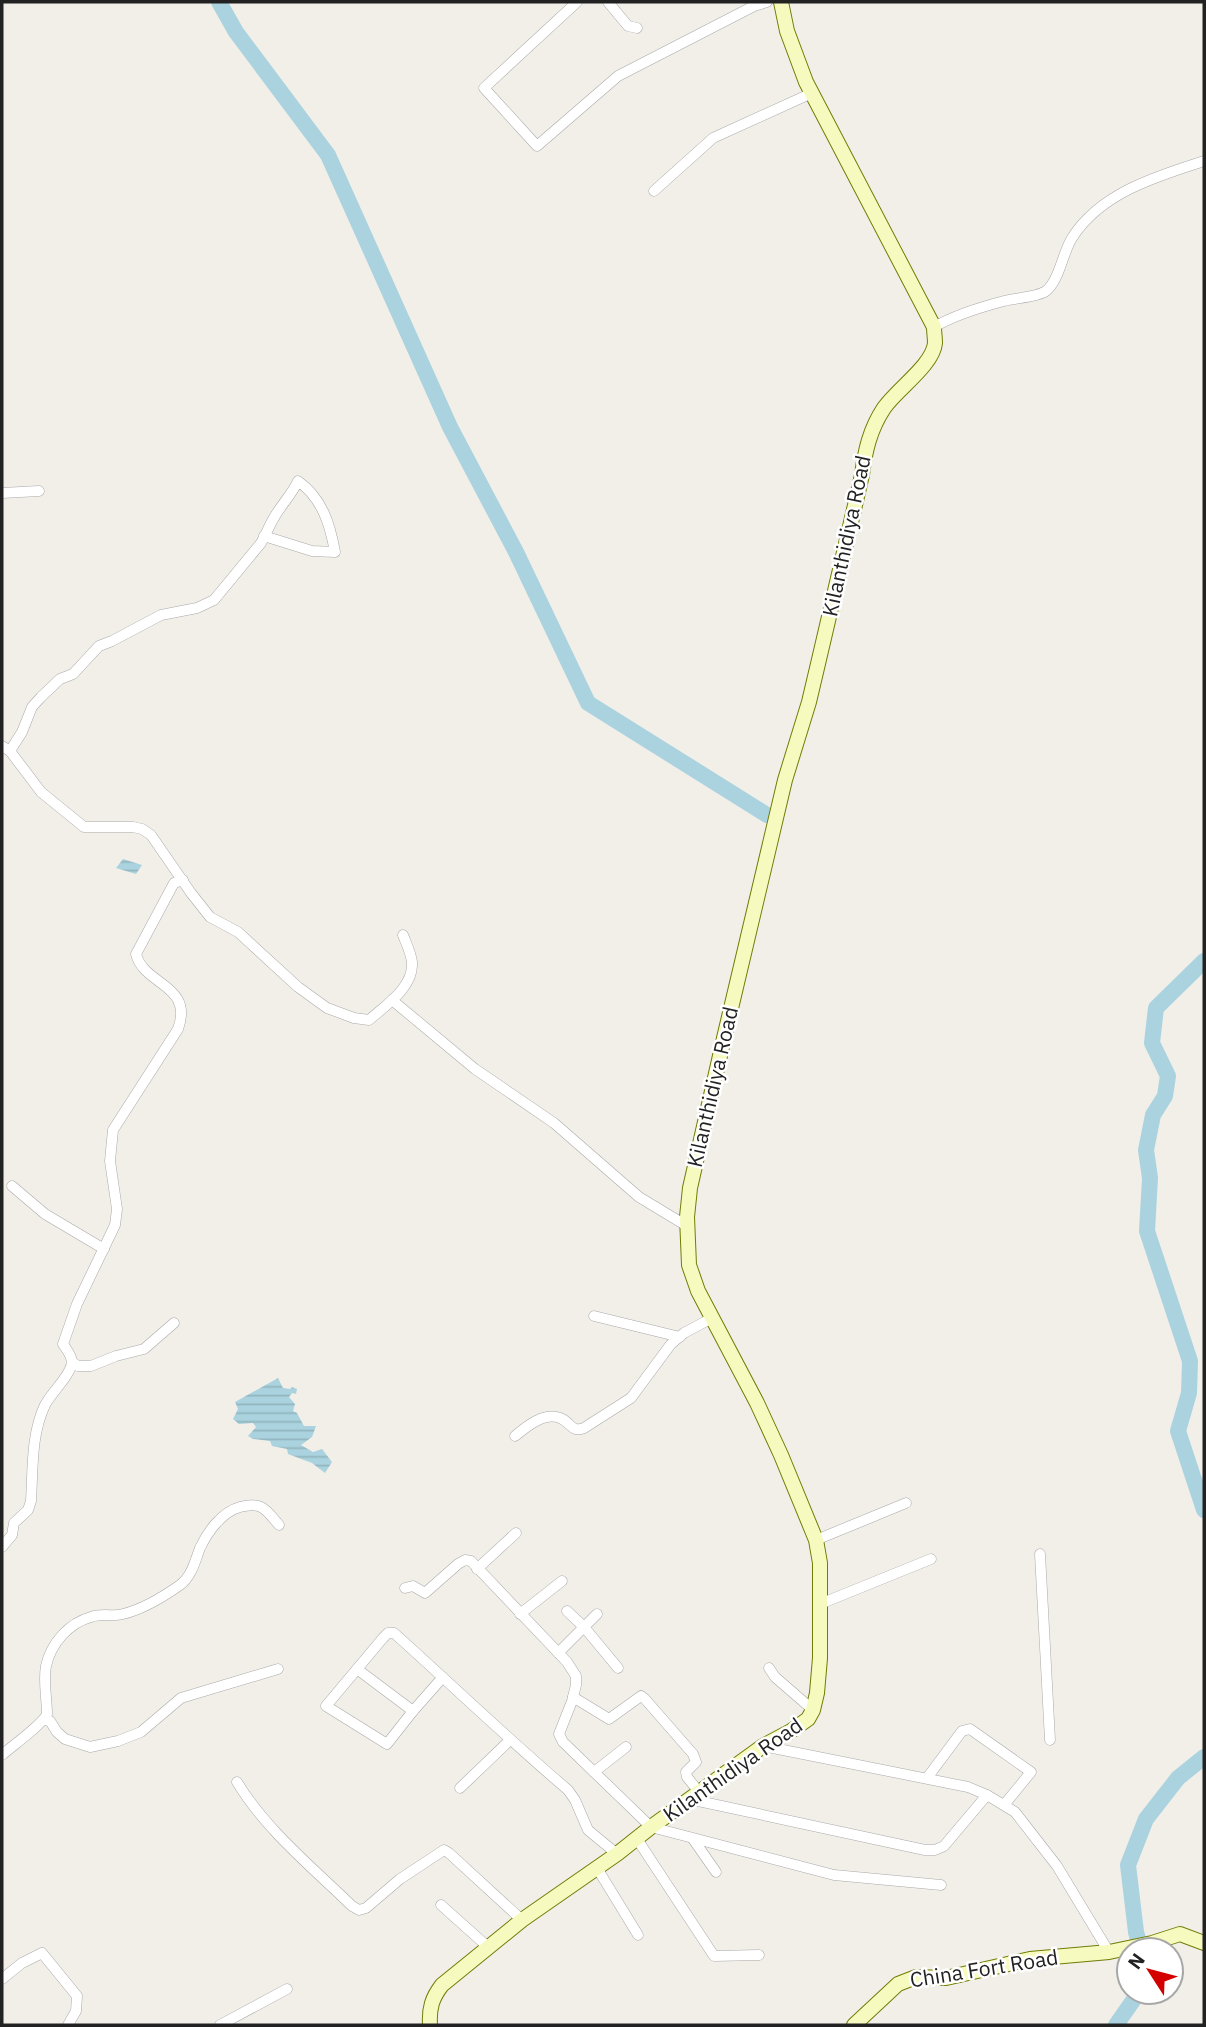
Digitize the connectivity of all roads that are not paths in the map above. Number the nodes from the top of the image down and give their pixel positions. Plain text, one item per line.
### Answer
1 (577, 2) edge
2 (608, 2) edge
3 (767, 2) edge
4 (781, 2) edge
5 (637, 28) dead end
6 (812, 93) junction
7 (1204, 161) edge
8 (654, 191) dead end
9 (934, 327) junction
10 (39, 491) dead end
11 (2, 493) edge
12 (264, 536) junction
13 (6, 749) edge
14 (183, 880) junction
15 (403, 934) dead end
16 (392, 1000) junction
17 (12, 1186) dead end
18 (687, 1226) junction
19 (104, 1249) junction
20 (594, 1316) dead end
21 (712, 1318) junction
22 (174, 1323) dead end
23 (680, 1337) junction
24 (72, 1362) junction
25 (515, 1436) dead end
26 (906, 1503) dead end
27 (279, 1525) dead end
28 (516, 1533) dead end
29 (816, 1540) junction
30 (2, 1546) edge
31 (1040, 1554) dead end
32 (931, 1559) dead end
33 (477, 1569) junction
34 (562, 1581) dead end
35 (405, 1588) dead end
36 (820, 1604) junction
37 (567, 1611) dead end
38 (520, 1614) junction
39 (597, 1614) dead end
40 (584, 1627) junction
41 (558, 1653) junction
42 (618, 1668) dead end
43 (769, 1668) dead end
44 (357, 1669) junction
45 (278, 1670) dead end
46 (443, 1677) junction
47 (573, 1696) junction
48 (813, 1710) junction
49 (413, 1711) junction
50 (45, 1720) junction
51 (510, 1740) junction
52 (1050, 1740) dead end
53 (763, 1746) junction
54 (625, 1747) dead end
55 (2, 1755) edge
56 (594, 1772) junction
57 (927, 1778) junction
58 (237, 1782) dead end
59 (460, 1788) dead end
60 (987, 1795) junction
61 (694, 1796) junction
62 (1004, 1805) junction
63 (651, 1827) junction
64 (637, 1839) junction
65 (693, 1839) junction
66 (617, 1854) junction
67 (597, 1867) junction
68 (716, 1872) dead end
69 (941, 1885) dead end
70 (442, 1905) dead end
71 (522, 1920) junction
72 (638, 1935) dead end
73 (1204, 1943) edge
74 (488, 1948) junction
75 (1109, 1952) junction
76 (759, 1955) dead end
77 (2, 1979) edge
78 (287, 1989) dead end
79 (68, 2025) edge
80 (220, 2025) edge
81 (430, 2025) edge
82 (854, 2025) edge

1 - 3 street
2 - 5 street
4 - 6 street
6 - 8 street
6 - 9 street
7 - 9 street
9 - 18 street, Kilanthidiya Road
10 - 11 street
12 - 12 street
12 - 13 street
13 - 14 street
14 - 16 street
14 - 19 street
15 - 16 street
16 - 18 street
17 - 19 street
18 - 21 street, Kilanthidiya Road
19 - 24 street
20 - 23 street
21 - 23 street
21 - 29 street, Kilanthidiya Road
22 - 24 street
23 - 25 street
24 - 30 street
26 - 29 street
27 - 50 street
28 - 33 street
29 - 36 street, Kilanthidiya Road
31 - 52 street
32 - 36 street
33 - 35 street
33 - 38 street
34 - 38 street
36 - 48 street, Kilanthidiya Road
37 - 40 street
38 - 41 street
39 - 40 street
40 - 41 street
40 - 42 street
41 - 47 street
43 - 48 street
44 - 46 street
44 - 49 street
44 - 49 street
45 - 50 street
46 - 49 street
46 - 51 street
47 - 56 street
47 - 61 street
48 - 53 street, Kilanthidiya Road
50 - 55 street
51 - 59 street
51 - 66 street
53 - 57 street
53 - 61 street, Kilanthidiya Road
54 - 56 street
56 - 63 street
57 - 60 street
57 - 62 street
58 - 71 street
60 - 61 street
60 - 62 street
61 - 63 street, Kilanthidiya Road
62 - 75 street
63 - 64 street, Kilanthidiya Road
63 - 65 street
64 - 66 street, Kilanthidiya Road
64 - 76 street
65 - 68 street
65 - 69 street
66 - 67 street, Kilanthidiya Road
67 - 71 street, Kilanthidiya Road
67 - 72 street
70 - 74 street
71 - 74 street, Kilanthidiya Road
73 - 75 street, China Fort Road
74 - 81 street, Kilanthidiya Road
75 - 82 street, China Fort Road
77 - 79 street
78 - 80 street

